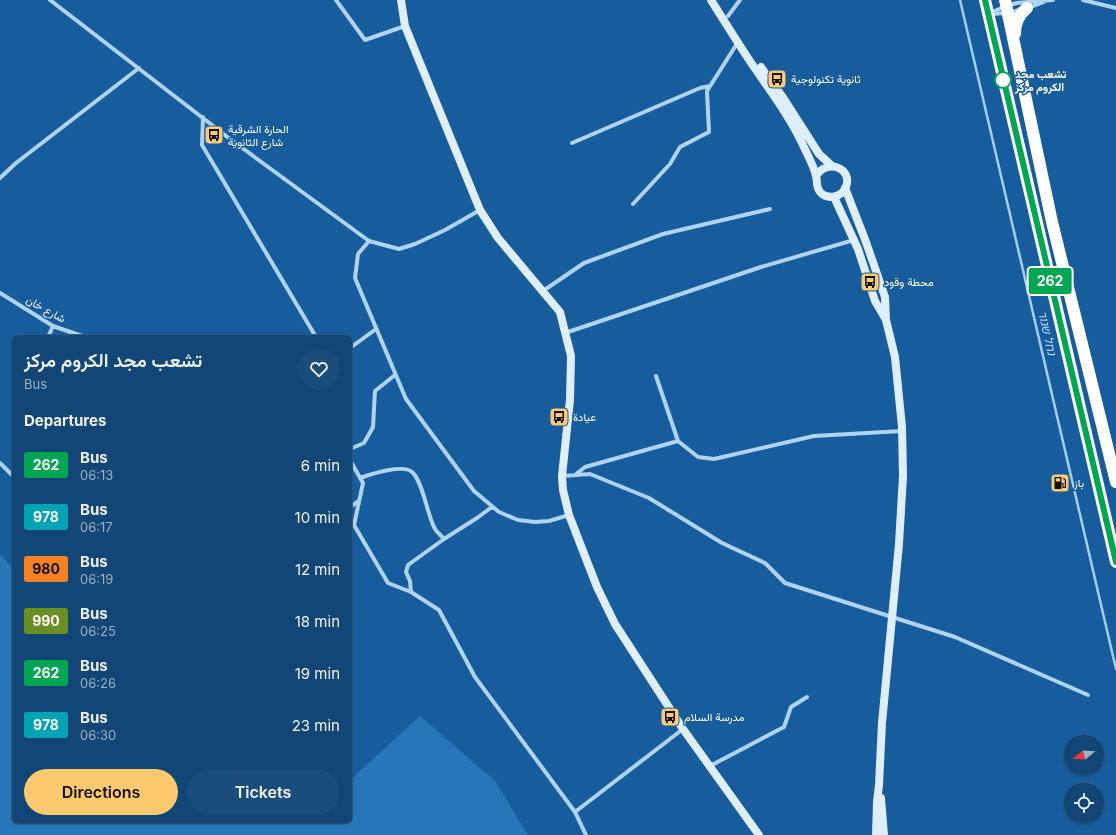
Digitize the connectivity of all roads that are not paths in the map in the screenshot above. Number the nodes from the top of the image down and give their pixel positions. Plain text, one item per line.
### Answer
1 (50, 0) edge
2 (336, 0) edge
3 (401, 0) edge
4 (711, 0) edge
5 (718, 0) edge
6 (740, 0) edge
7 (985, 0) edge
8 (1050, 0) edge
9 (1083, 0) edge
10 (1026, 3) edge
11 (1006, 6) edge
12 (1116, 8) edge
13 (988, 14) junction
14 (728, 16) junction
15 (405, 26) junction
16 (1014, 41) junction
17 (738, 42) junction
18 (139, 68) junction
19 (710, 86) junction
20 (203, 117) junction
21 (572, 143) dead end
22 (832, 166) junction
23 (816, 176) junction
24 (0, 178) edge
25 (845, 188) junction
26 (834, 197) junction
27 (633, 204) dead end
28 (770, 209) dead end
29 (480, 210) junction
30 (854, 240) junction
31 (369, 241) junction
32 (543, 291) junction
33 (0, 293) edge
34 (886, 320) junction
35 (53, 326) junction
36 (376, 329) junction
37 (565, 333) junction
38 (49, 335) edge
39 (79, 335) edge
40 (315, 335) edge
41 (352, 347) edge
42 (395, 375) junction
43 (656, 376) dead end
44 (902, 431) junction
45 (678, 441) junction
46 (352, 448) edge
47 (0, 463) edge
48 (352, 464) edge
49 (12, 475) edge
50 (575, 475) junction
51 (562, 476) junction
52 (360, 478) junction
53 (1116, 482) edge
54 (359, 501) junction
55 (352, 506) edge
56 (492, 506) junction
57 (569, 515) junction
58 (444, 539) junction
59 (1116, 562) edge
60 (411, 592) junction
61 (892, 617) junction
62 (1088, 695) dead end
63 (807, 697) dead end
64 (683, 729) junction
65 (709, 766) junction
66 (879, 785) junction
67 (574, 812) junction
68 (586, 835) edge
69 (759, 835) edge
70 (876, 835) edge
71 (884, 835) edge

1 - 18 street
2 - 15 street
3 - 15 street
4 - 17 street
5 - 14 street
6 - 14 street
7 - 13 highway
8 - 10 street
8 - 10 street
9 - 12 street
10 - 11 street
10 - 11 street
10 - 16 highway
11 - 13 street
11 - 13 street
11 - 16 highway
13 - 59 highway
14 - 22 street
15 - 29 street
16 - 53 highway
17 - 19 street
17 - 23 street
18 - 20 street
18 - 24 street
19 - 21 street
19 - 27 street
20 - 31 street
20 - 40 street
22 - 23 street
22 - 25 street
23 - 26 street
25 - 26 street
25 - 34 street
26 - 30 street
28 - 32 street
29 - 31 street
29 - 32 street
30 - 34 street
30 - 37 street
31 - 36 street
32 - 37 street
33 - 35 street, شارع خان
34 - 44 street
35 - 38 street
35 - 39 street, شارع خان
36 - 41 street
36 - 42 street
37 - 51 street
42 - 46 street
42 - 56 street
43 - 45 street
44 - 45 street
44 - 61 street
45 - 50 street
47 - 49 street
48 - 52 street
50 - 51 street
50 - 61 street
51 - 57 street
52 - 54 street
52 - 58 street
54 - 55 street
54 - 60 street
56 - 57 street
56 - 58 street
57 - 64 street
58 - 60 street
60 - 67 street
61 - 62 street
61 - 66 street
63 - 65 street
64 - 65 street
64 - 67 street
65 - 69 street
66 - 70 street
66 - 71 street
67 - 68 street

